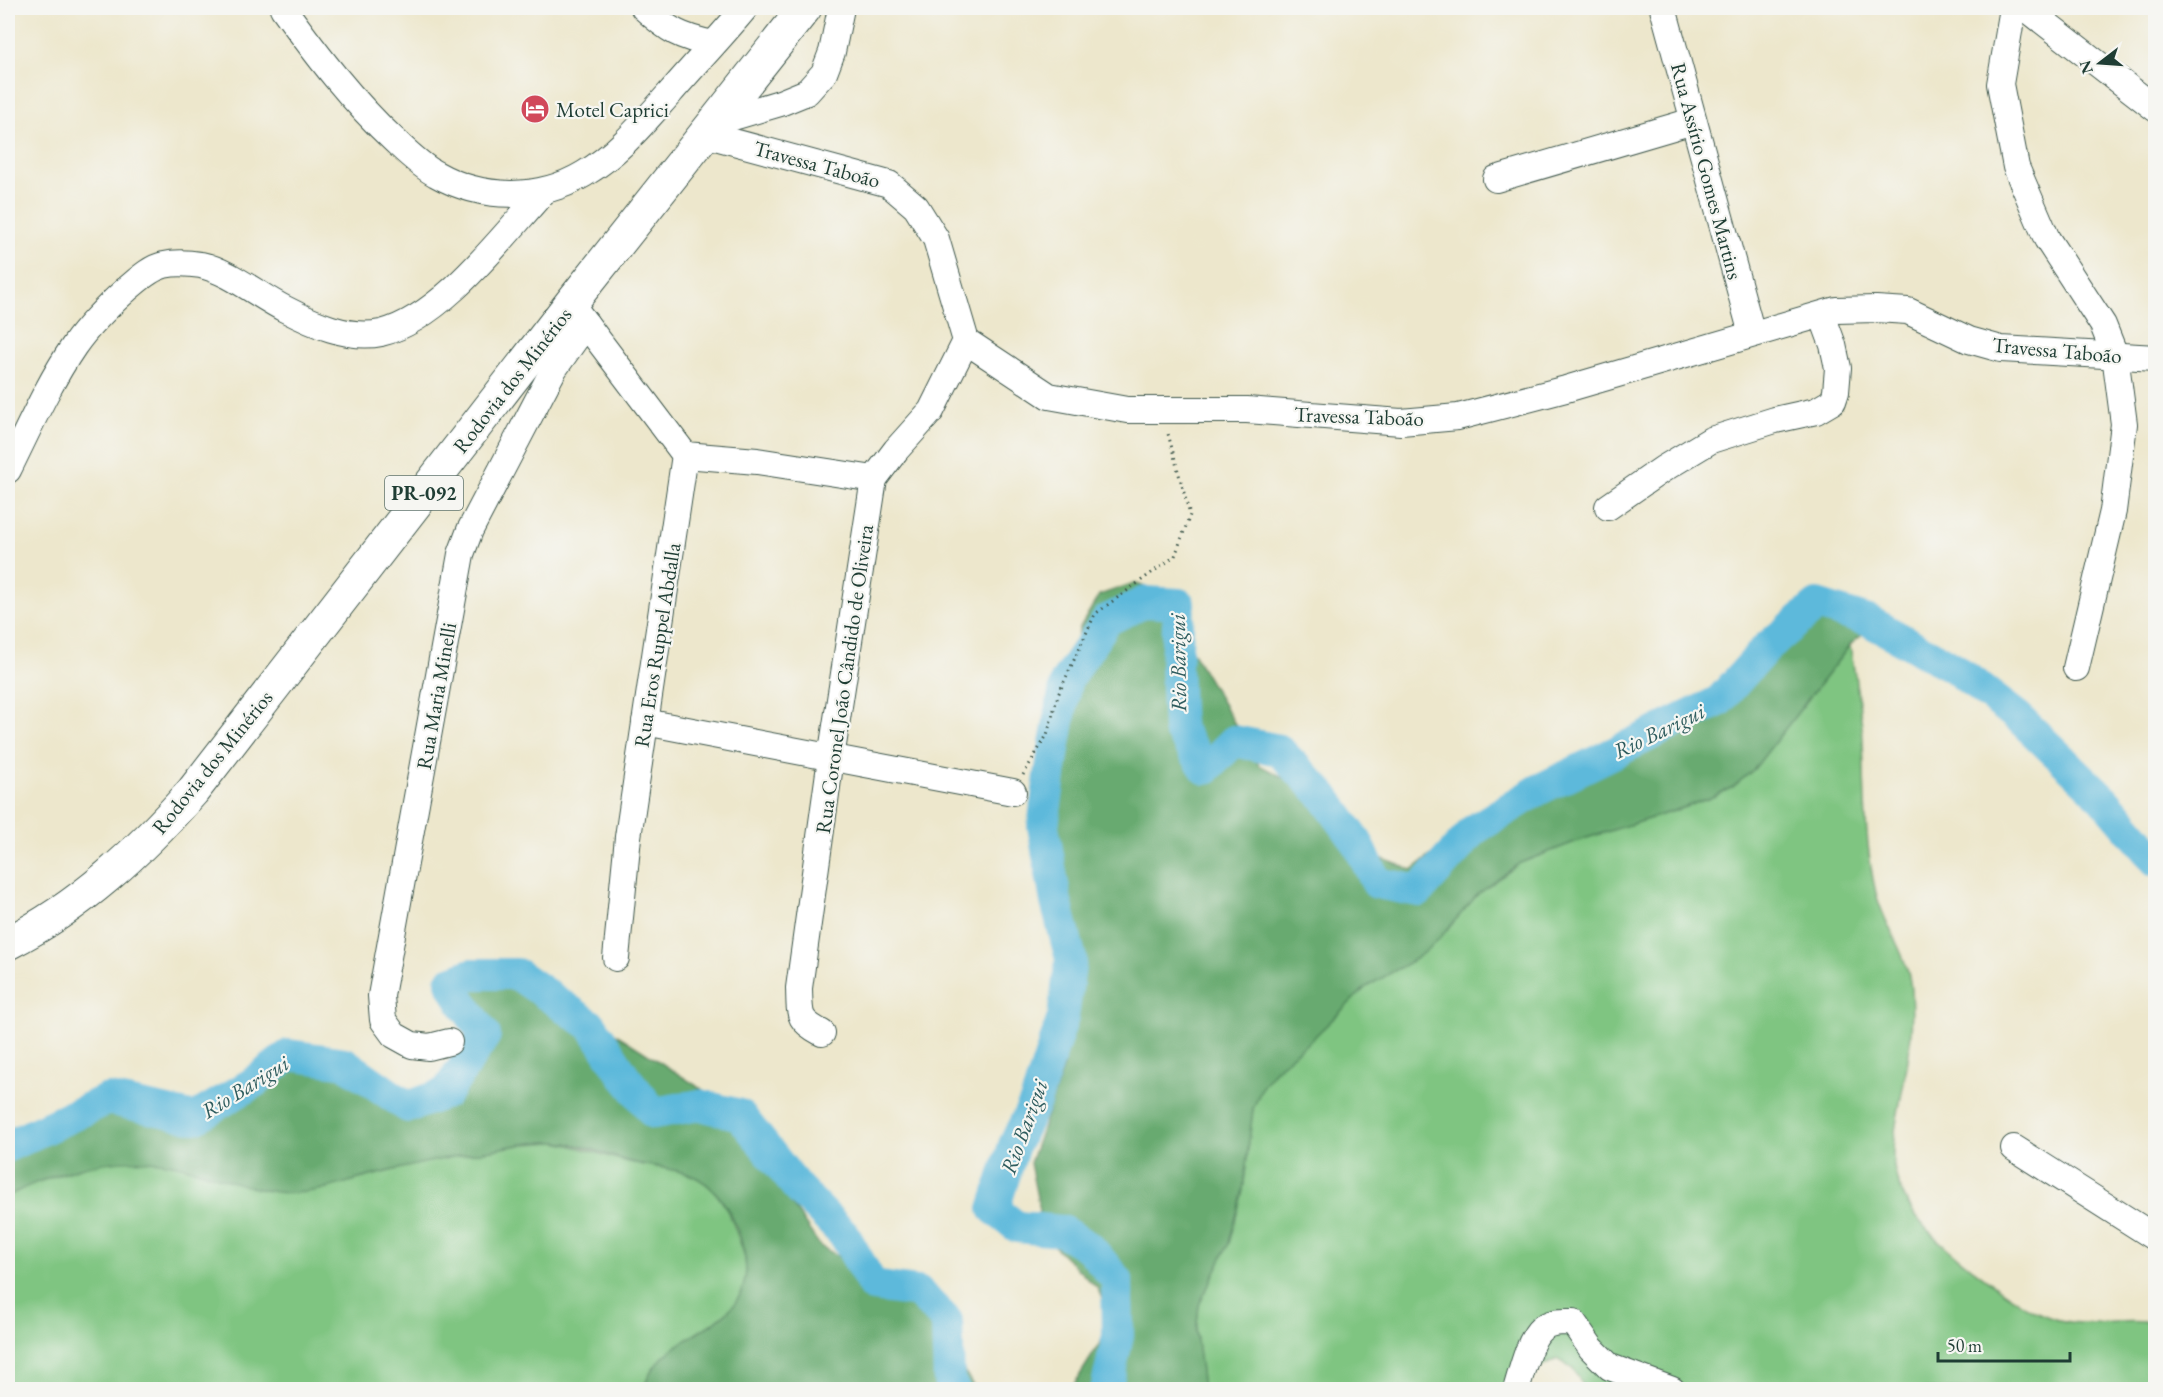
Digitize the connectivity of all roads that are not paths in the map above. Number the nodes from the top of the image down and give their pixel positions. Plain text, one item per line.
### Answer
1 (283, 8) edge
2 (644, 8) edge
3 (746, 8) edge
4 (805, 8) edge
5 (841, 8) edge
6 (1663, 8) edge
7 (2013, 8) edge
8 (2026, 8) edge
9 (713, 44) junction
10 (2156, 109) edge
11 (1693, 121) junction
12 (708, 128) junction
13 (1496, 179) dead end
14 (543, 192) junction
15 (579, 314) junction
16 (1821, 315) junction
17 (1752, 334) junction
18 (966, 341) junction
19 (2115, 355) junction
20 (2156, 358) edge
21 (686, 454) junction
22 (8, 470) edge
23 (874, 479) junction
24 (1608, 507) dead end
25 (2076, 668) dead end
26 (645, 722) junction
27 (831, 758) junction
28 (1013, 792) road end
29 (8, 943) edge
30 (616, 958) dead end
31 (822, 1033) dead end
32 (449, 1042) dead end
33 (2014, 1148) dead end
34 (2156, 1238) edge
35 (1516, 1389) edge
36 (1672, 1389) edge

1 - 14 street
2 - 9 street
3 - 9 street
4 - 12 main road, Rodovia dos Minérios / PR-092
5 - 12 street
6 - 11 street, Rua Assírio Gomes Martins
7 - 19 street
8 - 10 street
9 - 14 street
11 - 13 street
11 - 17 street, Rua Assírio Gomes Martins
12 - 15 main road, Rodovia dos Minérios / PR-092
12 - 18 street, Travessa Taboão
14 - 22 street
15 - 21 street
15 - 29 main road, Rodovia dos Minérios / PR-092
15 - 32 street, Rua Maria Minelli
16 - 17 street, Travessa Taboão
16 - 19 street, Travessa Taboão
16 - 24 street
17 - 18 street, Travessa Taboão
18 - 23 street, Rua Coronel João Cândido de Oliveira
19 - 20 street, Travessa Taboão
19 - 25 street
21 - 23 street
21 - 26 street, Rua Eros Ruppel Abdalla
23 - 27 street, Rua Coronel João Cândido de Oliveira
26 - 27 street
26 - 30 street, Rua Eros Ruppel Abdalla
27 - 28 street
27 - 31 street, Rua Coronel João Cândido de Oliveira
33 - 34 street
35 - 36 street

